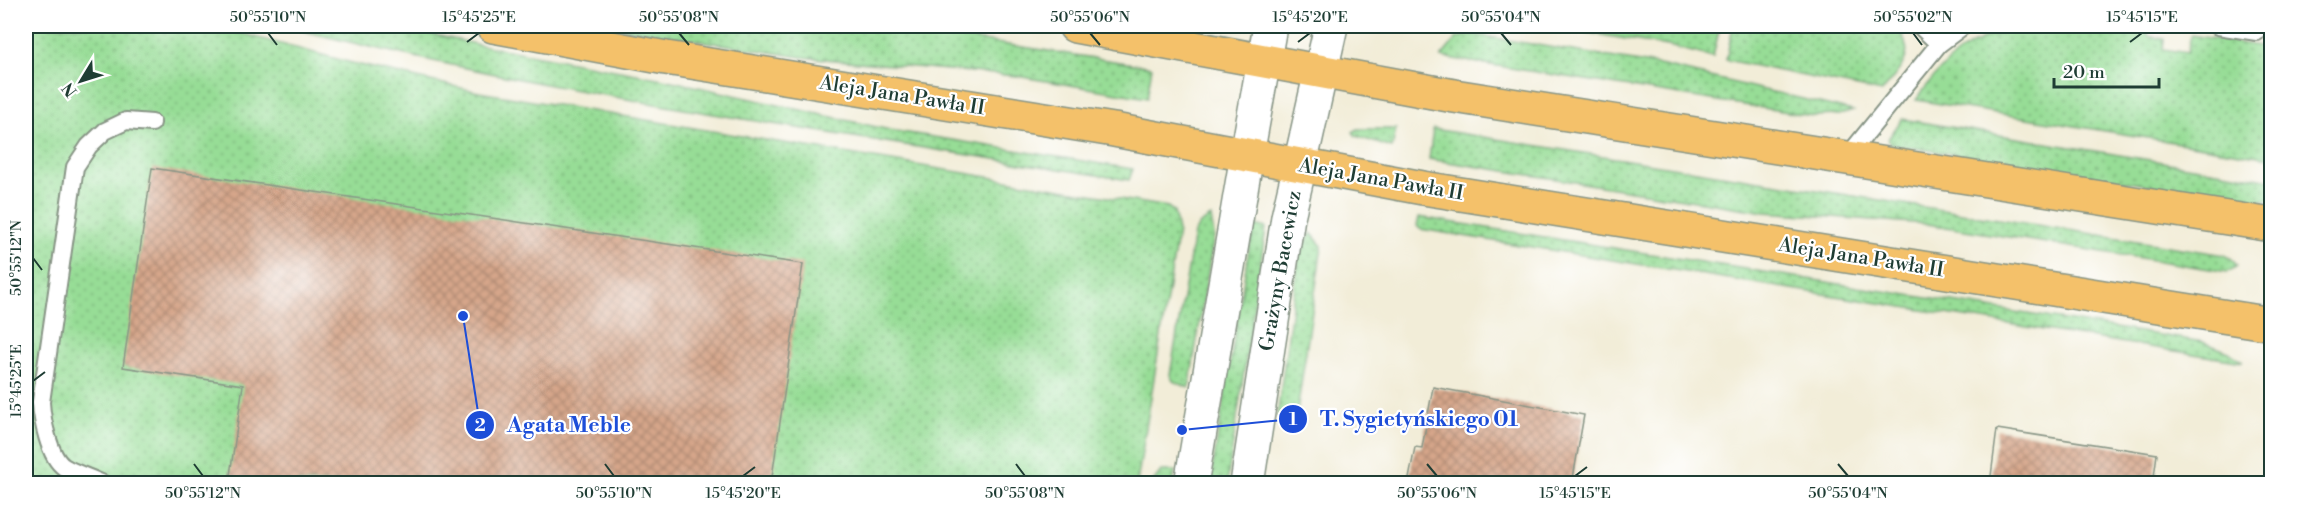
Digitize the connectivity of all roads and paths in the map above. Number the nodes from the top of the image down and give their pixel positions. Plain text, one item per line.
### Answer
1 (493, 26) edge
2 (1075, 26) edge
3 (1270, 26) edge
4 (1331, 26) edge
5 (1920, 26) edge
6 (1963, 26) edge
7 (2218, 26) edge
8 (2258, 26) edge
9 (1939, 44) junction
10 (1264, 59) junction
11 (1322, 72) junction
12 (152, 123) dead end
13 (1247, 155) junction
14 (1847, 157) junction
15 (1300, 165) junction
16 (2271, 225) edge
17 (2271, 324) edge
18 (103, 483) edge
19 (1191, 483) edge
20 (1247, 483) edge

1 - 13 main road, Aleja Jana Pawła II
2 - 10 main road
3 - 10 street
4 - 11 street, Grażyny Bacewicz
5 - 9 lane
6 - 9 lane
7 - 8 lane
9 - 14 lane
10 - 11 main road
10 - 13 street
11 - 14 main road
11 - 15 street, Grażyny Bacewicz
12 - 18 lane
13 - 15 main road, Aleja Jana Pawła II
13 - 19 street
14 - 16 main road
15 - 17 main road, Aleja Jana Pawła II
15 - 20 street, Grażyny Bacewicz

